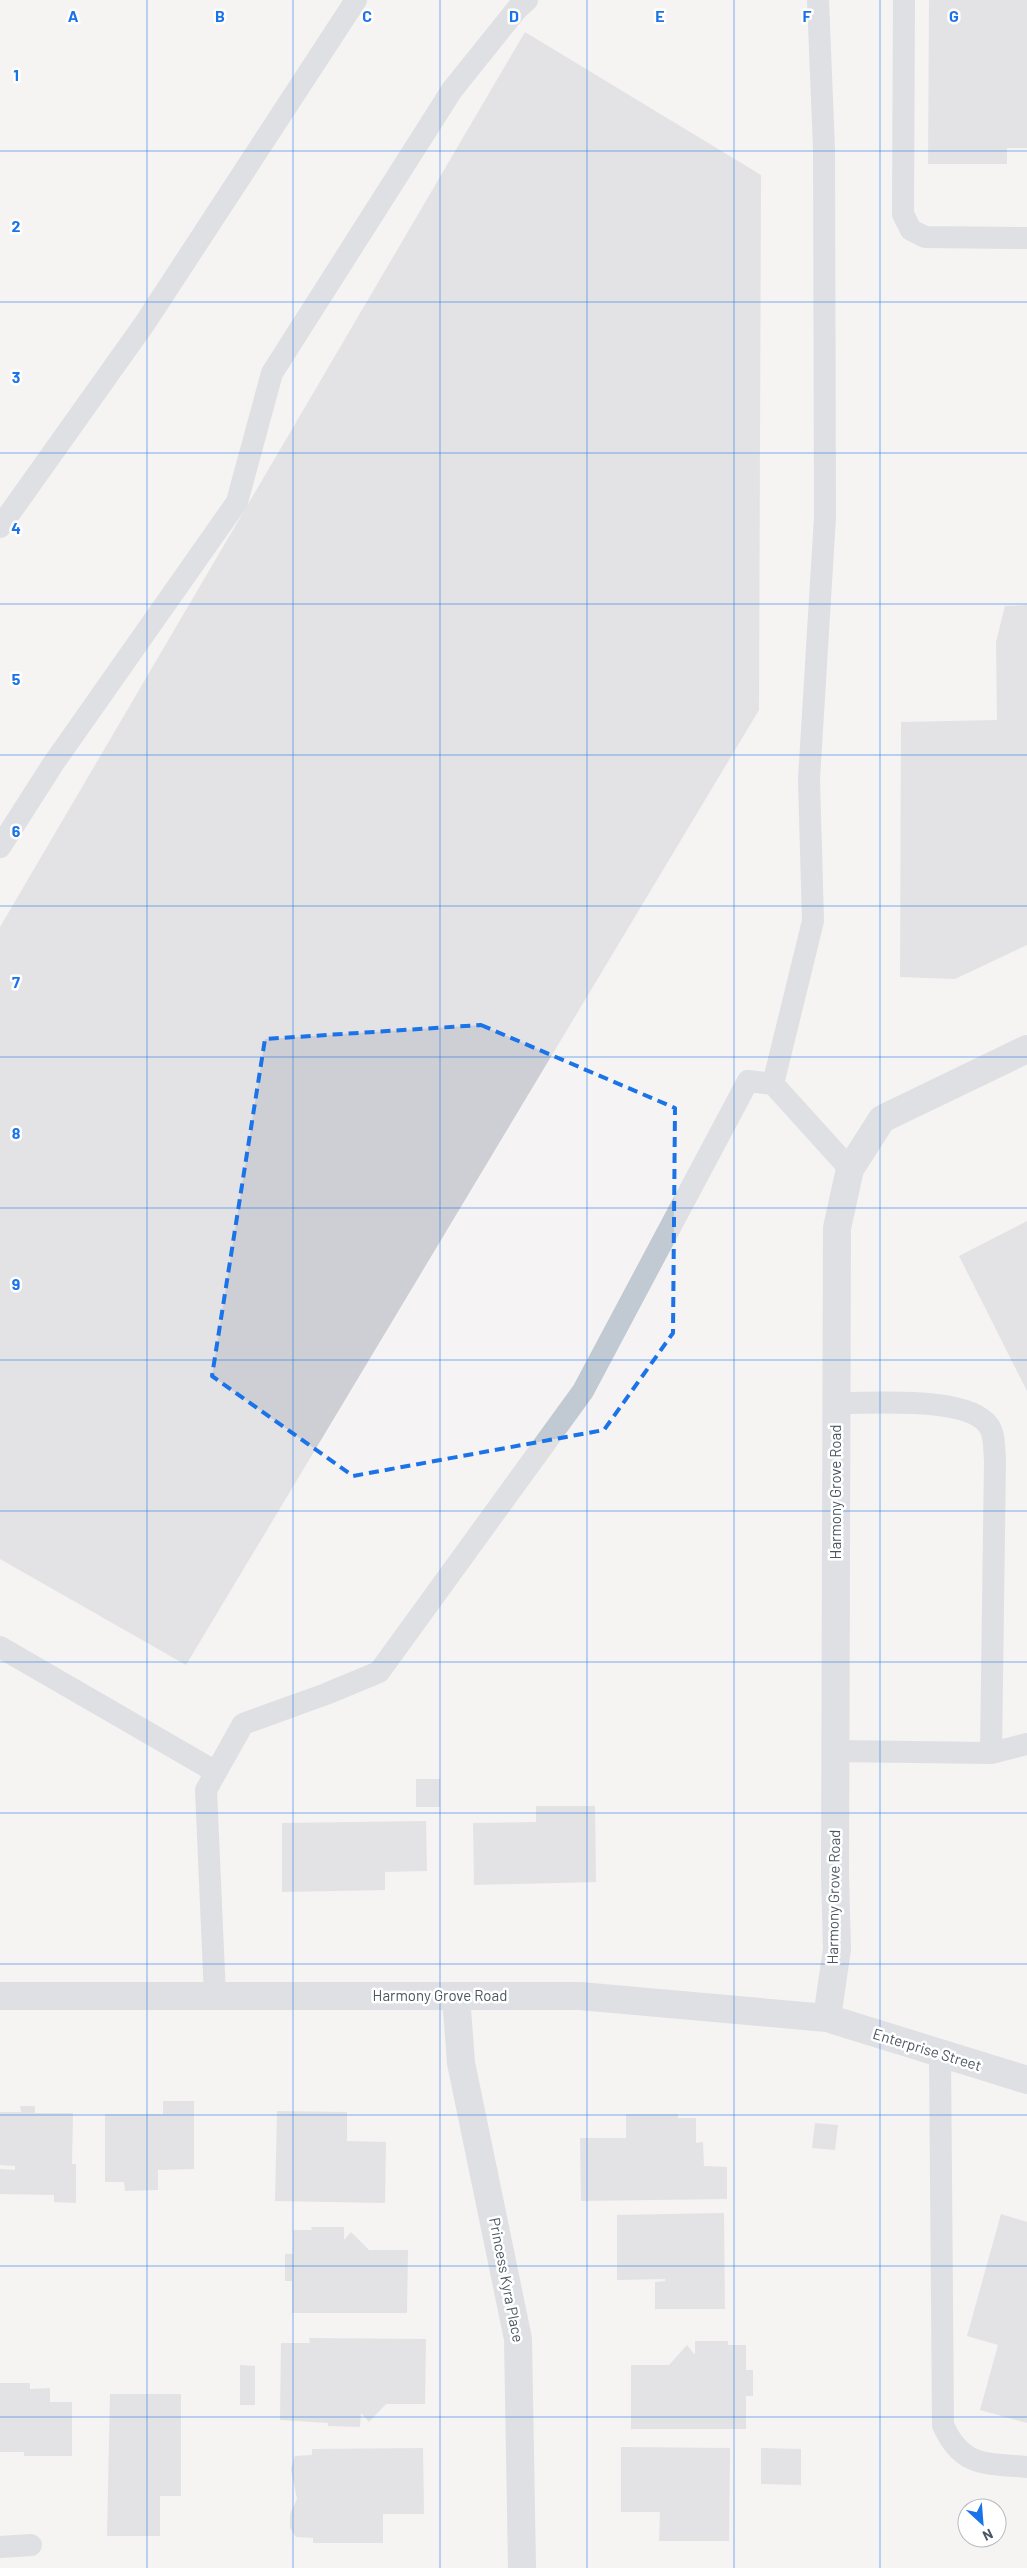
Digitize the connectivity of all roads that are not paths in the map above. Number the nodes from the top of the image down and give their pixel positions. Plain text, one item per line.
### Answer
1 (356, 0) edge
2 (527, 0) edge
3 (818, 0) edge
4 (904, 0) edge
5 (1027, 238) edge
6 (0, 527) edge
7 (0, 847) edge
8 (1027, 1049) edge
9 (773, 1084) junction
10 (850, 1169) junction
11 (836, 1403) junction
12 (0, 1647) edge
13 (1027, 1744) edge
14 (835, 1751) junction
15 (991, 1753) junction
16 (216, 1772) junction
17 (0, 1996) edge
18 (215, 1996) junction
19 (456, 1996) junction
20 (827, 2018) junction
21 (940, 2054) junction
22 (1027, 2080) edge
23 (1027, 2467) edge
24 (31, 2545) dead end
25 (0, 2547) edge
26 (522, 2568) edge

1 - 6 lane
2 - 7 lane
3 - 9 lane
4 - 5 lane
8 - 10 street, Harmony Grove Road
9 - 10 lane
9 - 16 lane
10 - 11 street, Harmony Grove Road
11 - 14 street, Harmony Grove Road
11 - 15 lane
12 - 16 lane
13 - 15 lane
14 - 15 lane
14 - 20 street, Harmony Grove Road
16 - 18 lane
17 - 18 street, Harmony Grove Road
18 - 19 street, Harmony Grove Road
19 - 20 street, Harmony Grove Road
19 - 26 street, Princess Kyra Place
20 - 21 street, Enterprise Street
21 - 22 street, Enterprise Street
21 - 23 lane
24 - 25 lane

